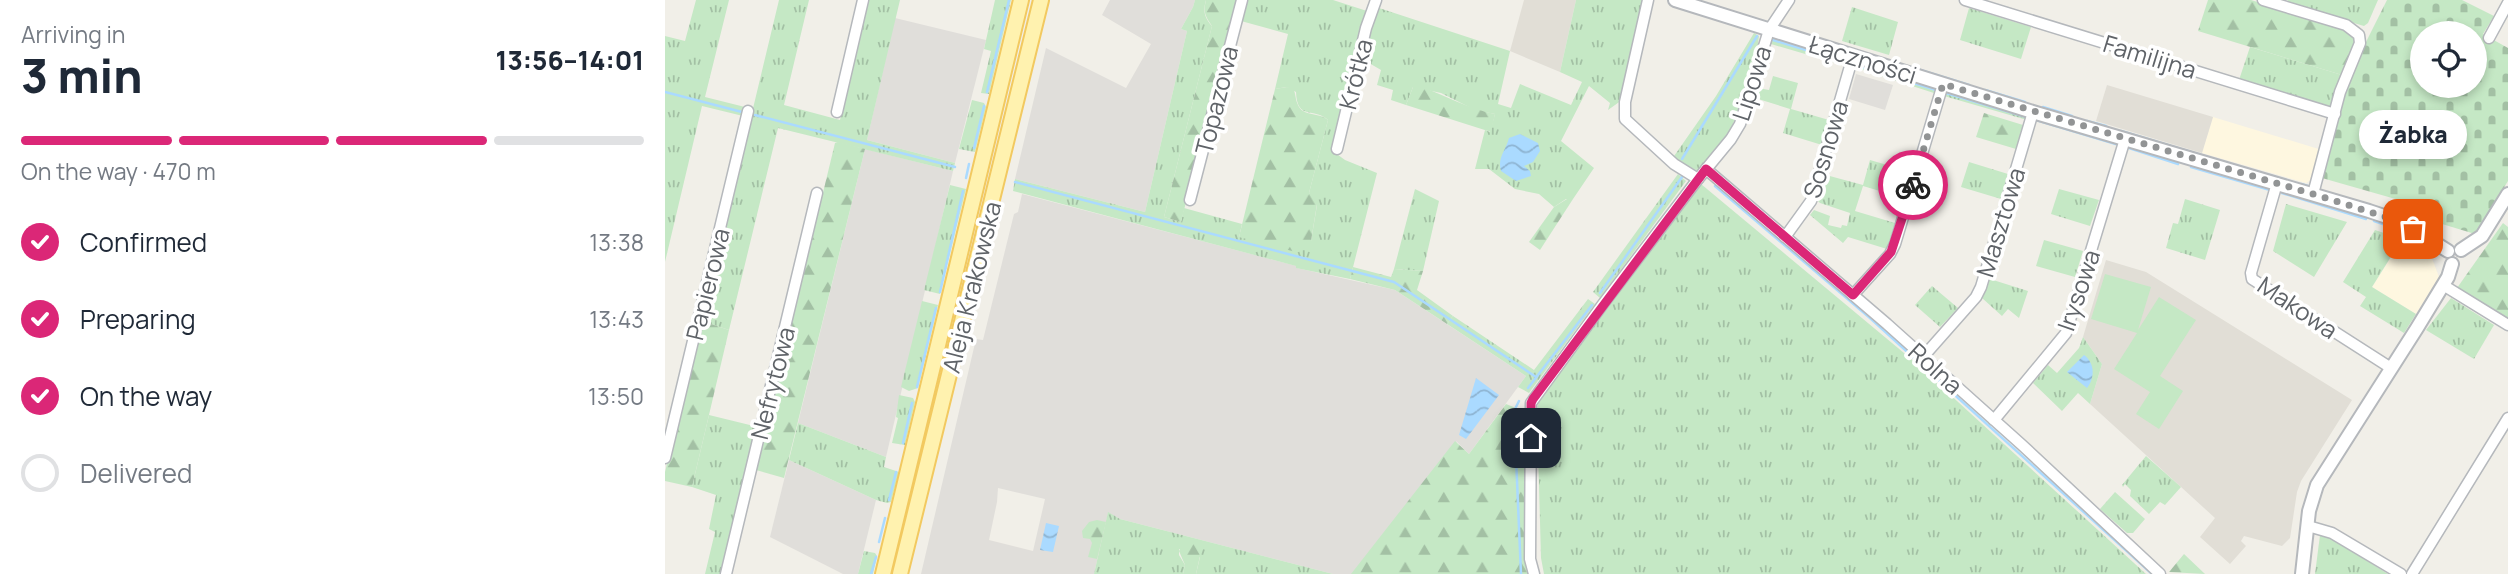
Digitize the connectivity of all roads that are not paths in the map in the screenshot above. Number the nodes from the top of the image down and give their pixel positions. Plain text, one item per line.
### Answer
1 (863, 0) edge
2 (1021, 0) edge
3 (1041, 0) edge
4 (1242, 0) edge
5 (1376, 0) edge
6 (1648, 0) edge
7 (1675, 0) edge
8 (1789, 0) edge
9 (1965, 0) edge
10 (2263, 0) edge
11 (1702, 4) edge
12 (2508, 4) edge
13 (1769, 30) junction
14 (2489, 38) dead end
15 (1853, 56) junction
16 (1943, 84) junction
17 (748, 111) dead end
18 (2033, 112) junction
19 (837, 113) dead end
20 (2335, 114) junction
21 (2125, 139) junction
22 (1337, 149) dead end
23 (1706, 169) junction
24 (1698, 179) junction
25 (2277, 183) junction
26 (817, 193) dead end
27 (2313, 194) junction
28 (2508, 194) edge
29 (1190, 200) dead end
30 (1785, 237) junction
31 (2454, 255) junction
32 (2443, 285) junction
33 (1853, 295) junction
34 (2508, 325) edge
35 (1923, 357) junction
36 (2391, 368) junction
37 (2508, 418) edge
38 (1994, 421) junction
39 (665, 458) edge
40 (2308, 526) junction
41 (726, 574) edge
42 (883, 574) edge
43 (900, 574) edge
44 (1534, 574) edge
45 (2160, 574) edge
46 (2302, 574) edge
47 (2401, 574) edge
48 (2412, 574) edge

1 - 19 street
2 - 42 main road, Aleja Krakowska
3 - 43 main road, Aleja Krakowska
4 - 29 street, Topazowa
5 - 22 street, Krótka
6 - 24 street
7 - 11 street, Łączności
8 - 13 street, Lipowa
9 - 20 street, Familijna
10 - 20 street
11 - 13 street, Łączności
12 - 14 street
13 - 15 street, Łączności
13 - 23 street, Lipowa
15 - 16 street, Łączności
15 - 30 street, Sosnowa
16 - 18 street, Łączności
16 - 33 street
17 - 39 street, Papierowa
18 - 21 street, Łączności
18 - 35 street, Masztowa
20 - 27 street
21 - 25 street, Łączności
21 - 38 street, Irysowa
23 - 24 street, Lipowa
23 - 30 street, Rolna
24 - 44 street, Lipowa
25 - 27 street, Łączności
25 - 36 street, Makowa
26 - 41 street, Nefrytowa
27 - 31 street, Łączności
28 - 31 street
30 - 33 street, Rolna
31 - 32 street
32 - 34 street
32 - 36 street
33 - 35 street, Rolna
35 - 38 street, Rolna
36 - 40 street
37 - 48 street
38 - 45 street, Rolna
40 - 46 street
40 - 47 street

